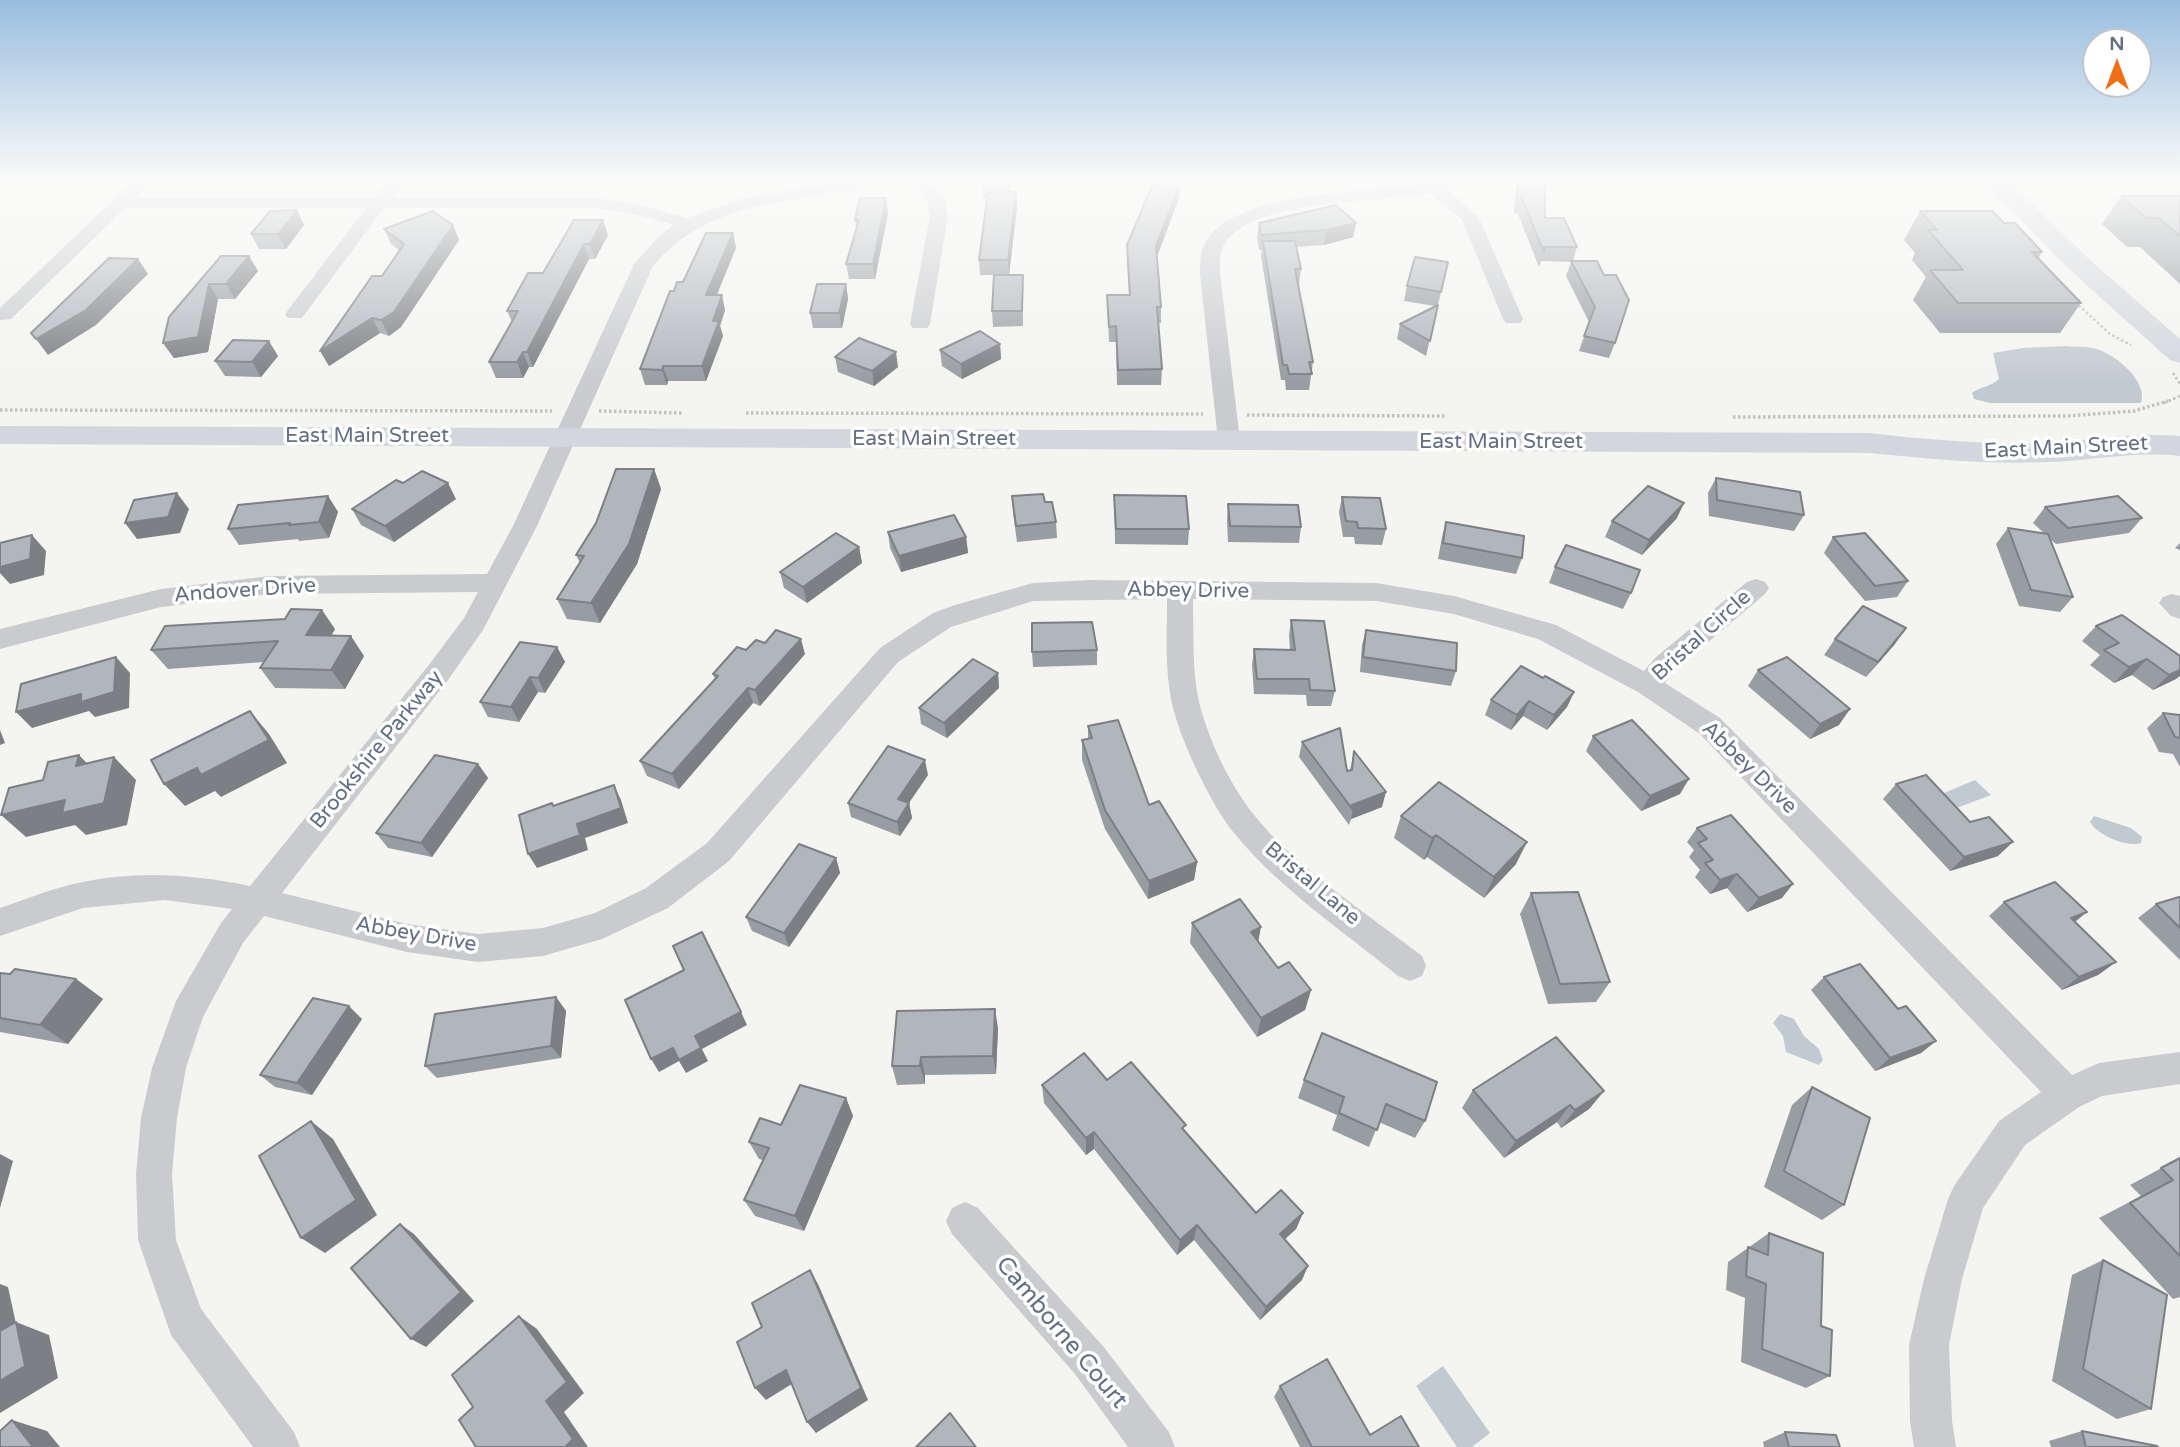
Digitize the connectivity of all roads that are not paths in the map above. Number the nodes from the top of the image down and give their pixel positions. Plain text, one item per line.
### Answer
1 (73, 249) edge
2 (345, 249) edge
3 (658, 249) edge
4 (933, 249) edge
5 (1213, 249) edge
6 (1484, 249) edge
7 (2063, 249) edge
8 (295, 314) dead end
9 (4, 315) dead end
10 (1513, 319) dead end
11 (920, 324) dead end
12 (2179, 354) edge
13 (2180, 422) edge
14 (559, 424) junction
15 (1235, 427) junction
16 (0, 435) edge
17 (1869, 443) junction
18 (2180, 446) edge
19 (496, 583) junction
20 (1756, 588) dead end
21 (1180, 592) junction
22 (0, 639) edge
23 (1648, 685) junction
24 (257, 901) junction
25 (0, 922) edge
26 (1410, 965) dead end
27 (2180, 1068) edge
28 (2067, 1095) junction
29 (965, 1221) dead end
30 (279, 1447) edge
31 (1154, 1447) edge
32 (1935, 1447) edge

1 - 9 street
2 - 8 street
3 - 14 street, Brookshire Parkway
4 - 11 street
5 - 15 street
6 - 10 street
7 - 12 main road
13 - 17 main road, East Main Street
14 - 15 main road, East Main Street
14 - 16 main road, East Main Street
14 - 19 street, Brookshire Parkway
15 - 17 main road, East Main Street
17 - 18 main road, East Main Street
19 - 22 street, Andover Drive
19 - 24 street, Brookshire Parkway
20 - 23 street, Bristal Circle
21 - 23 street, Abbey Drive
21 - 24 street, Abbey Drive
21 - 26 street, Bristal Lane
23 - 28 street, Abbey Drive
24 - 25 street, Abbey Drive
24 - 30 street, Brookshire Parkway
27 - 28 street
28 - 32 street
29 - 31 street, Camborne Court

